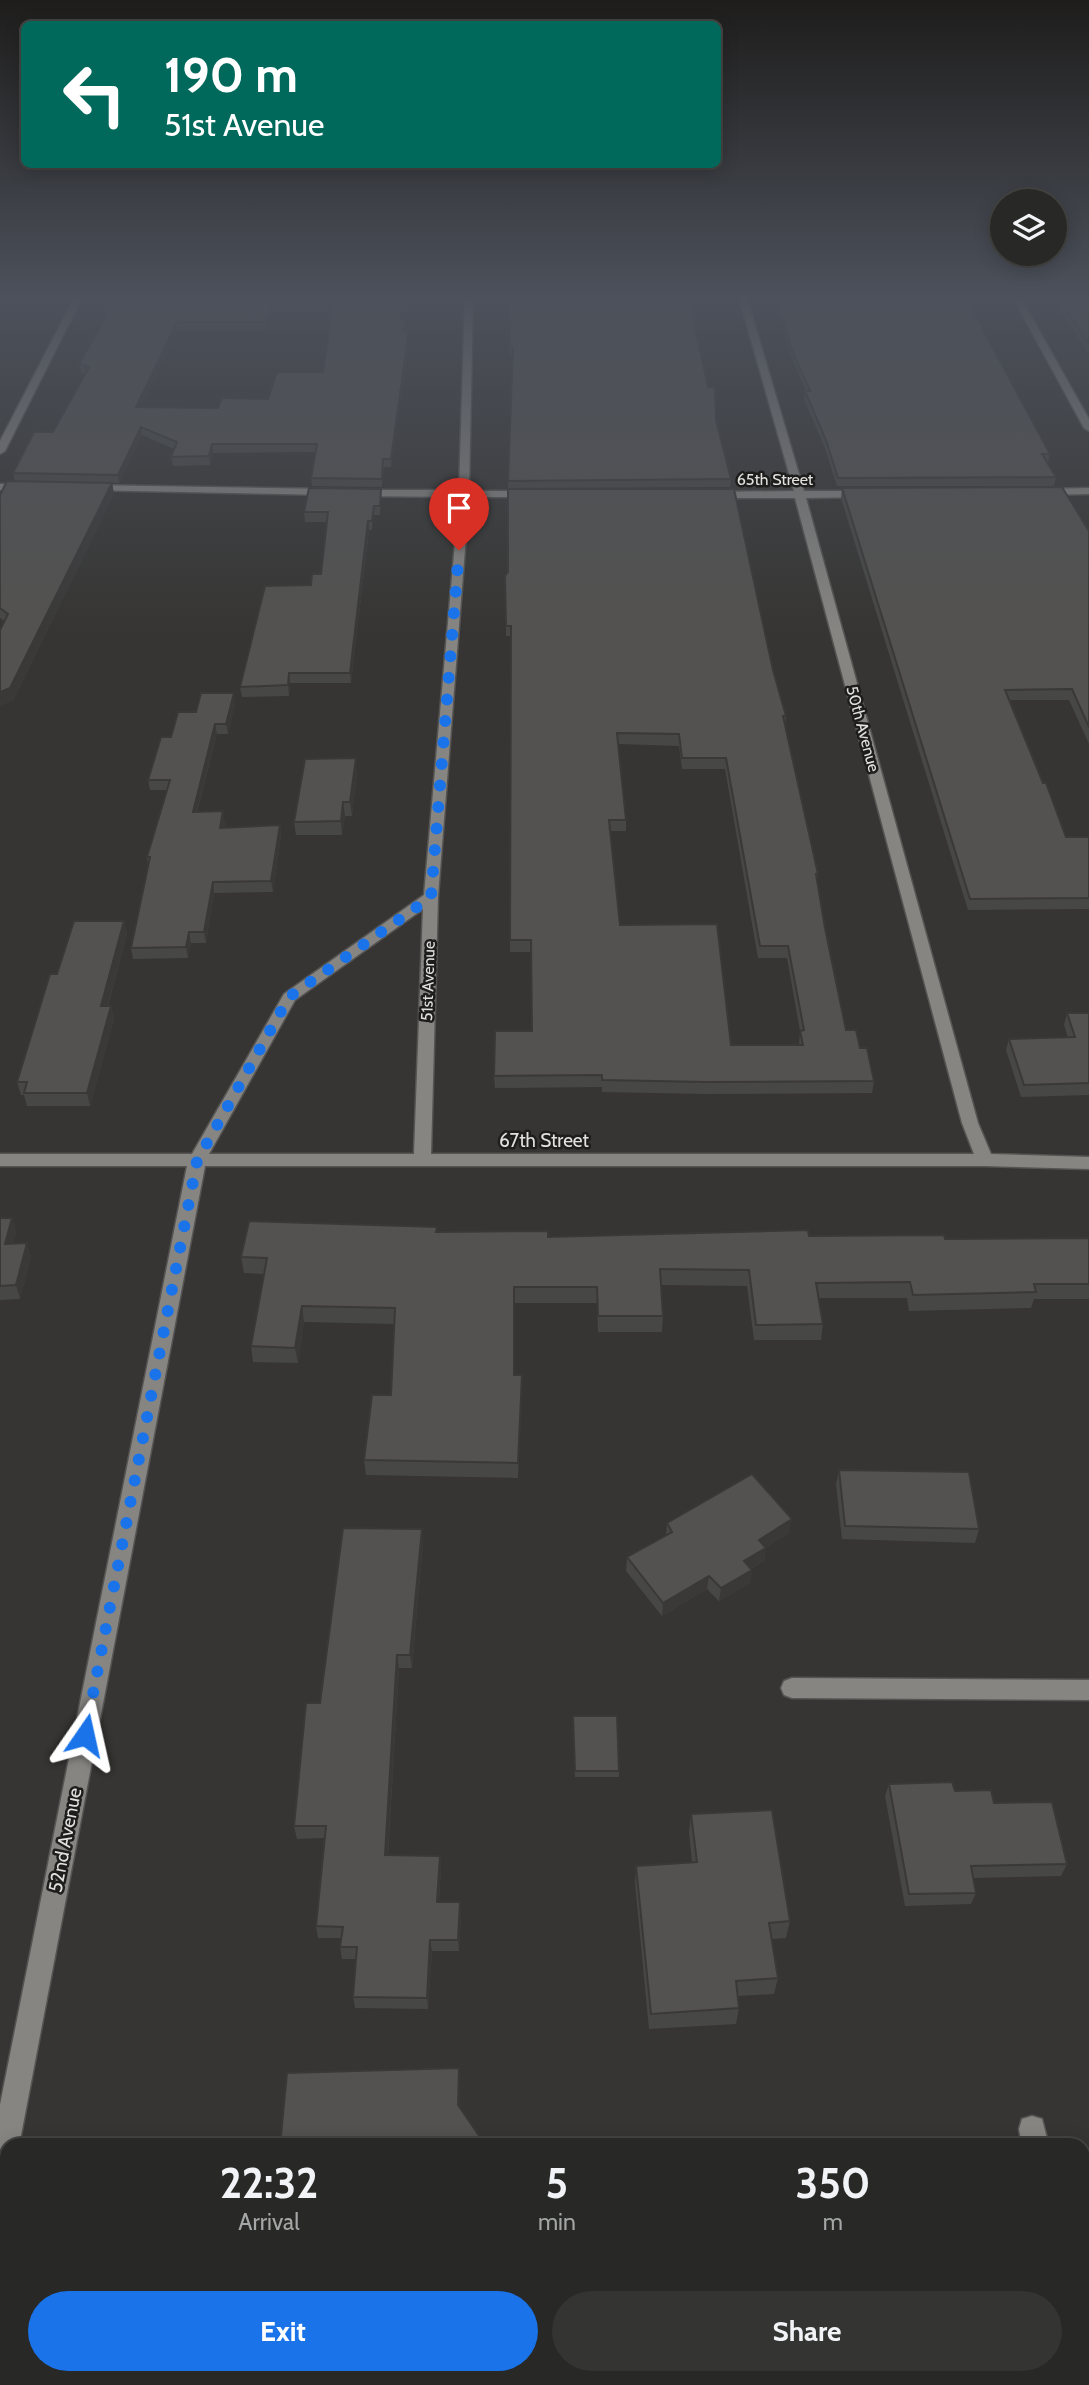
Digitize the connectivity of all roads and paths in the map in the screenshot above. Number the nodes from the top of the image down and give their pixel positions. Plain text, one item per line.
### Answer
1 (21, 409) edge
2 (466, 409) edge
3 (775, 409) edge
4 (1079, 409) edge
5 (1089, 428) edge
6 (0, 451) edge
7 (0, 487) edge
8 (41, 487) edge
9 (82, 488) edge
10 (1089, 491) edge
11 (1034, 492) edge
12 (464, 494) junction
13 (548, 494) edge
14 (882, 494) edge
15 (702, 495) edge
16 (800, 495) junction
17 (431, 897) junction
18 (0, 1160) edge
19 (985, 1160) junction
20 (197, 1161) junction
21 (422, 1161) junction
22 (1089, 1163) edge
23 (792, 1688) dead end
24 (1089, 1690) edge
25 (7, 2138) edge

1 - 6 street
2 - 12 street, 51st Avenue
3 - 16 street, 50th Avenue
4 - 5 street
7 - 8 street
9 - 12 street
10 - 11 street
12 - 13 street
12 - 17 street, 51st Avenue
14 - 16 street, 65th Street
15 - 16 street, 65th Street
16 - 19 street, 50th Avenue
17 - 20 street, 52nd Avenue
17 - 21 street, 51st Avenue
18 - 20 street, 67th Street
19 - 21 street, 67th Street
19 - 22 street, 67th Street
20 - 21 street, 67th Street
20 - 25 street, 52nd Avenue
23 - 24 street

